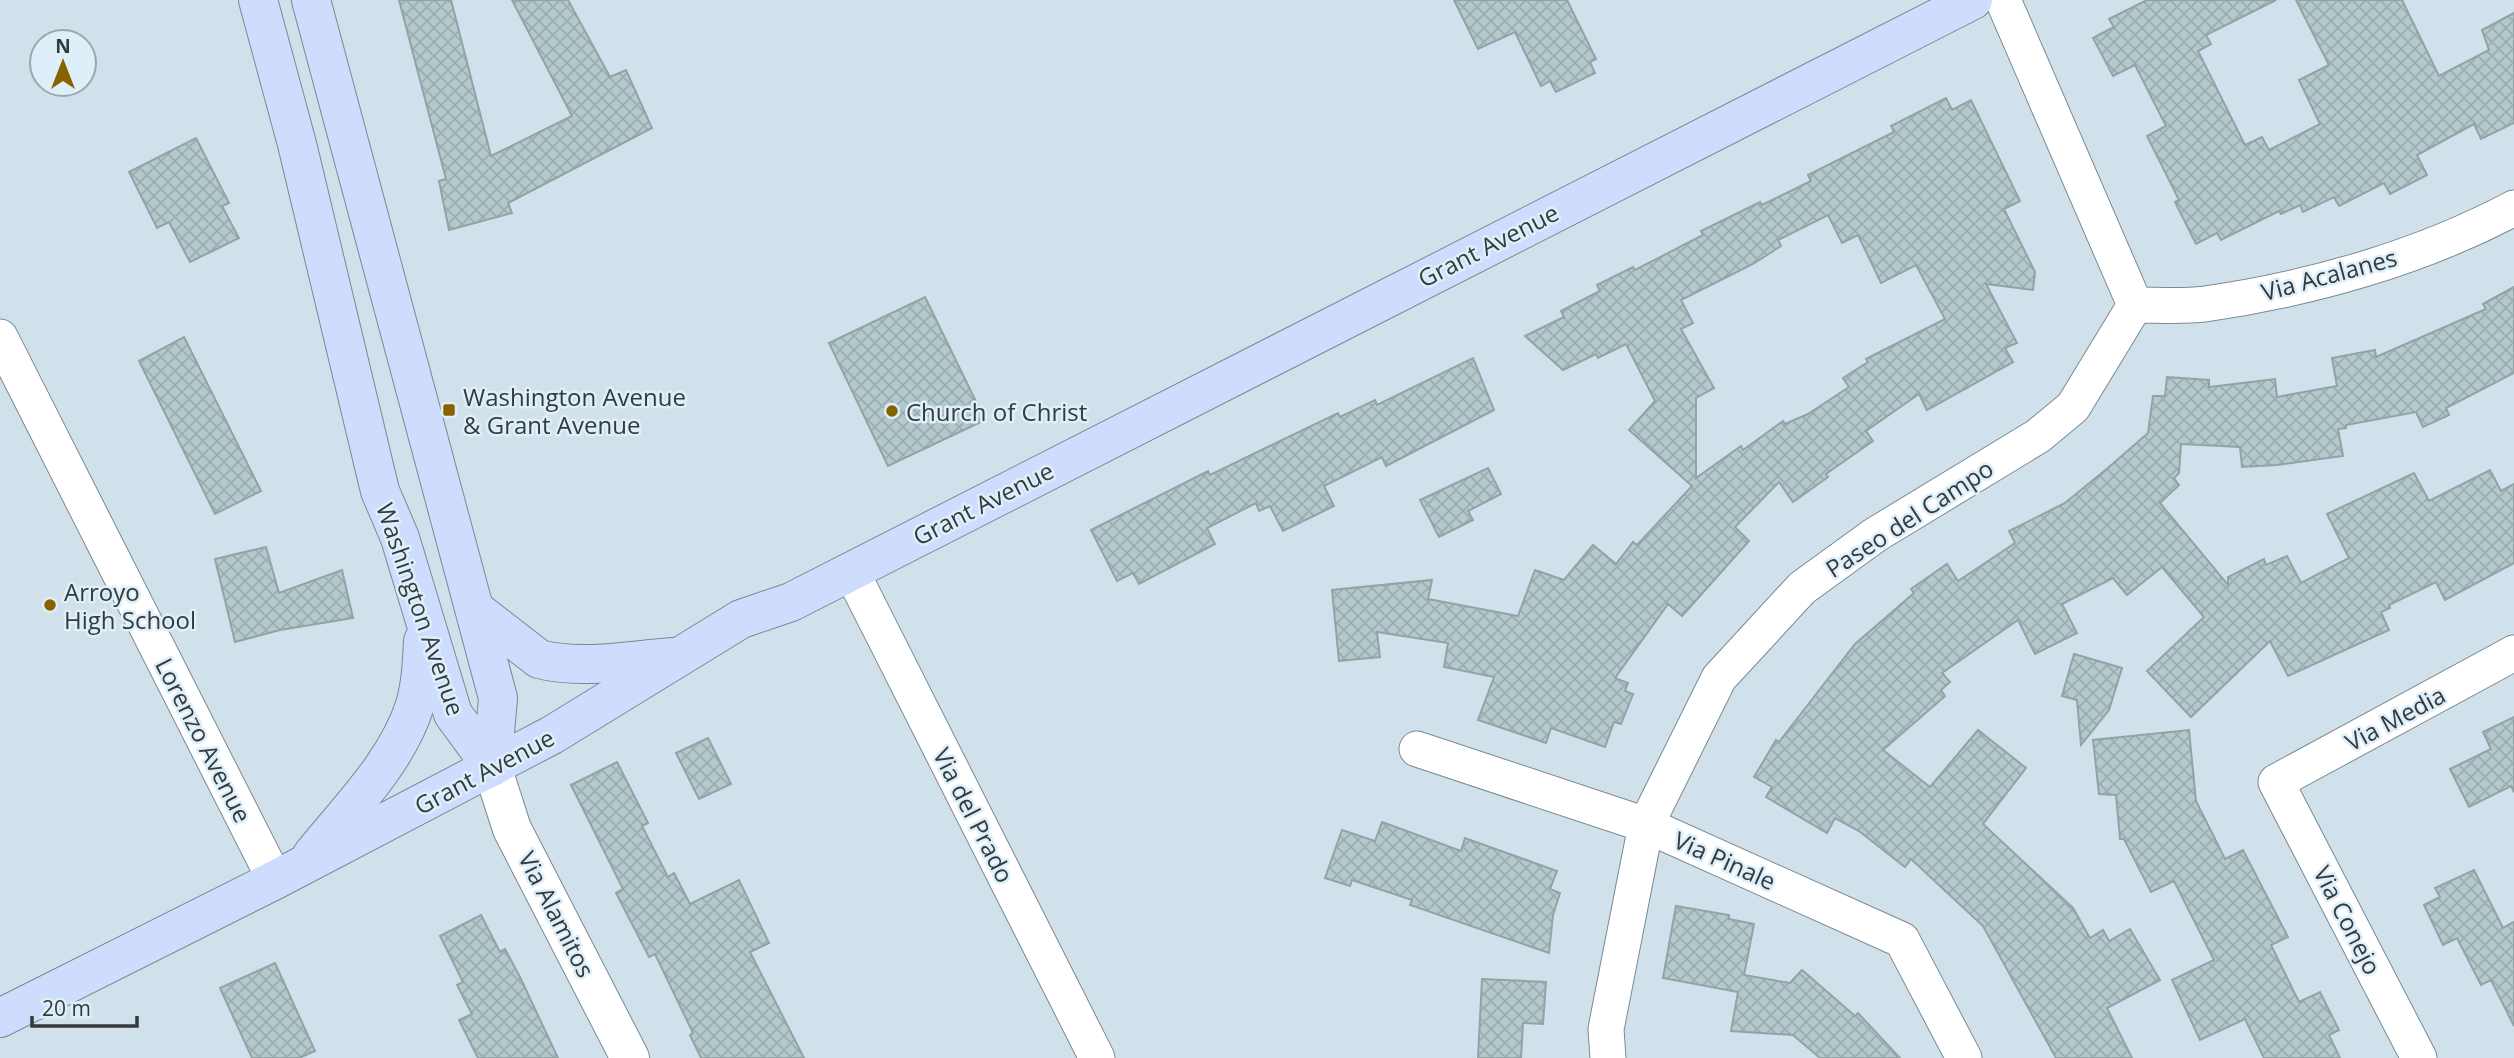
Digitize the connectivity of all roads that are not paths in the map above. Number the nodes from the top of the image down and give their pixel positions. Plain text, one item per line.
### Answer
1 (258, 0) edge
2 (311, 0) edge
3 (1973, 0) edge
4 (2003, 0) edge
5 (2514, 208) edge
6 (2135, 305) junction
7 (0, 337) edge
8 (851, 571) junction
9 (477, 611) junction
10 (424, 621) junction
11 (2514, 653) edge
12 (678, 656) junction
13 (1417, 749) dead end
14 (492, 767) junction
15 (2276, 782) joint
16 (1646, 824) junction
17 (290, 873) junction
18 (0, 1018) edge
19 (630, 1058) edge
20 (1097, 1058) edge
21 (1608, 1058) edge
22 (1964, 1058) edge
23 (2419, 1058) edge

1 - 10 main road, Washington Avenue
2 - 9 main road, Washington Avenue
3 - 8 main road, Grant Avenue
4 - 6 street
5 - 6 street, Via Acalanes
6 - 16 street, Paseo del Campo
7 - 17 street, Lorenzo Avenue
8 - 12 main road, Grant Avenue
8 - 20 street, Via del Prado
9 - 12 main road
9 - 14 main road, Washington Avenue
10 - 14 main road, Washington Avenue
10 - 17 main road
11 - 15 street, Via Media
12 - 14 main road, Grant Avenue
13 - 16 street, Via Pinale
14 - 17 main road, Grant Avenue
14 - 19 street, Via Alamitos
15 - 23 street, Via Conejo
16 - 21 street, Paseo del Campo
16 - 22 street, Via Pinale
17 - 18 main road, Grant Avenue

